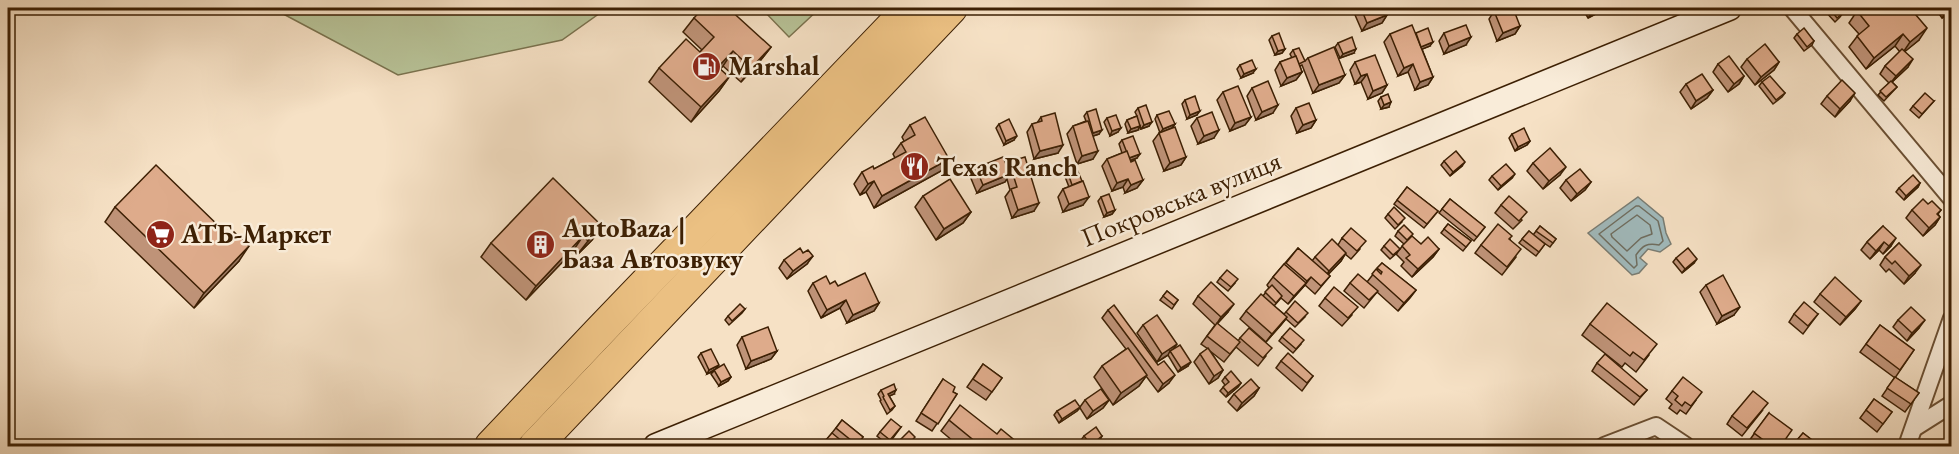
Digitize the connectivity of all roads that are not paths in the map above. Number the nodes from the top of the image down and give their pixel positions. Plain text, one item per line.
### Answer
1 (910, 8) edge
2 (951, 8) edge
3 (1729, 8) edge
4 (1792, 8) edge
5 (1952, 199) edge
6 (1952, 318) edge
7 (1952, 404) edge
8 (1914, 428) junction
9 (491, 447) edge
10 (535, 447) edge
11 (656, 447) edge
12 (1604, 447) edge
13 (1686, 447) edge
14 (1907, 447) edge

1 - 9 highway
2 - 10 highway
3 - 11 street, Покровська вулиця
4 - 5 street
6 - 8 street
7 - 8 street
8 - 14 street
12 - 13 street

